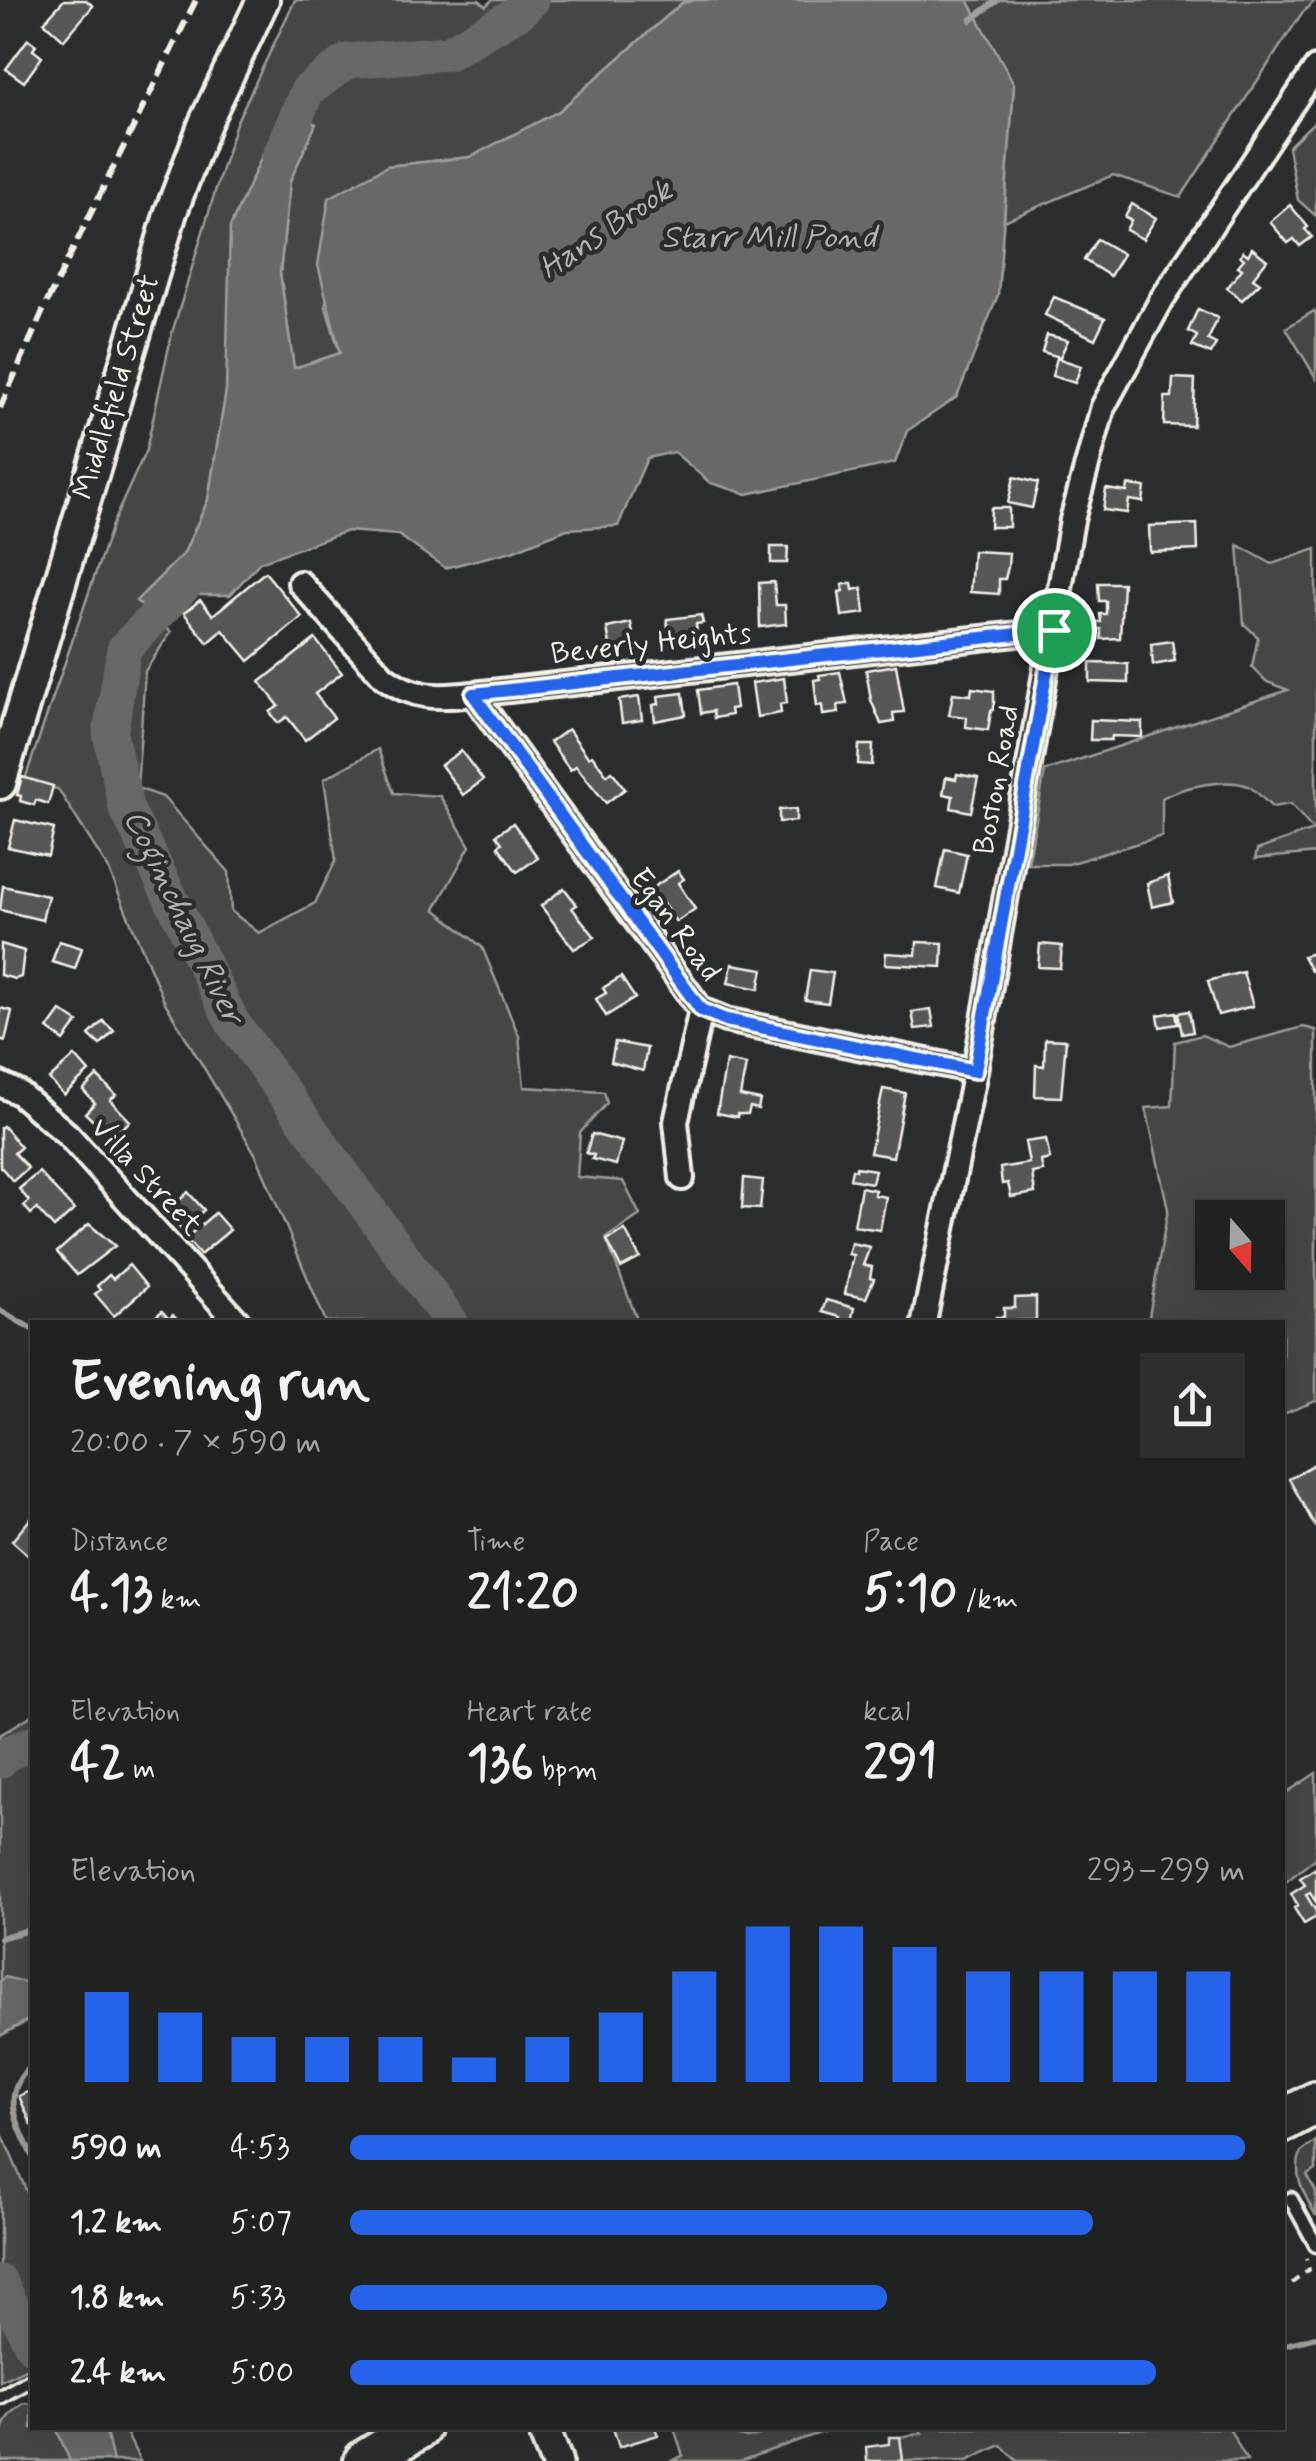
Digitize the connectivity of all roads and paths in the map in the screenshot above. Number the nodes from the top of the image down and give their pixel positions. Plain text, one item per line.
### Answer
1 (262, 0) edge
2 (1316, 68) edge
3 (300, 583) dead end
4 (1054, 630) junction
5 (473, 694) junction
6 (0, 784) edge
7 (701, 1010) junction
8 (975, 1071) junction
9 (0, 1084) edge
10 (682, 1178) dead end
11 (236, 1320) edge
12 (924, 1320) edge
13 (1316, 2104) edge
14 (1285, 2143) edge
15 (1291, 2198) dead end
16 (1316, 2246) edge
17 (1300, 2247) dead end
18 (1292, 2282) dead end
19 (30, 2380) edge
20 (0, 2397) edge
21 (415, 2430) edge
22 (543, 2430) edge
23 (365, 2461) edge
24 (556, 2461) edge

1 - 6 main road, Middlefield Street
2 - 4 street, Boston Road
3 - 5 street, Beverly Heights
4 - 5 street, Beverly Heights
4 - 8 street, Boston Road
5 - 7 street, Egan Road
7 - 8 street, Egan Road
7 - 10 street
8 - 12 street, Boston Road
9 - 11 street, Villa Street
13 - 14 highway
15 - 16 lane
17 - 18 path
19 - 20 lane
21 - 23 highway
22 - 24 main road

